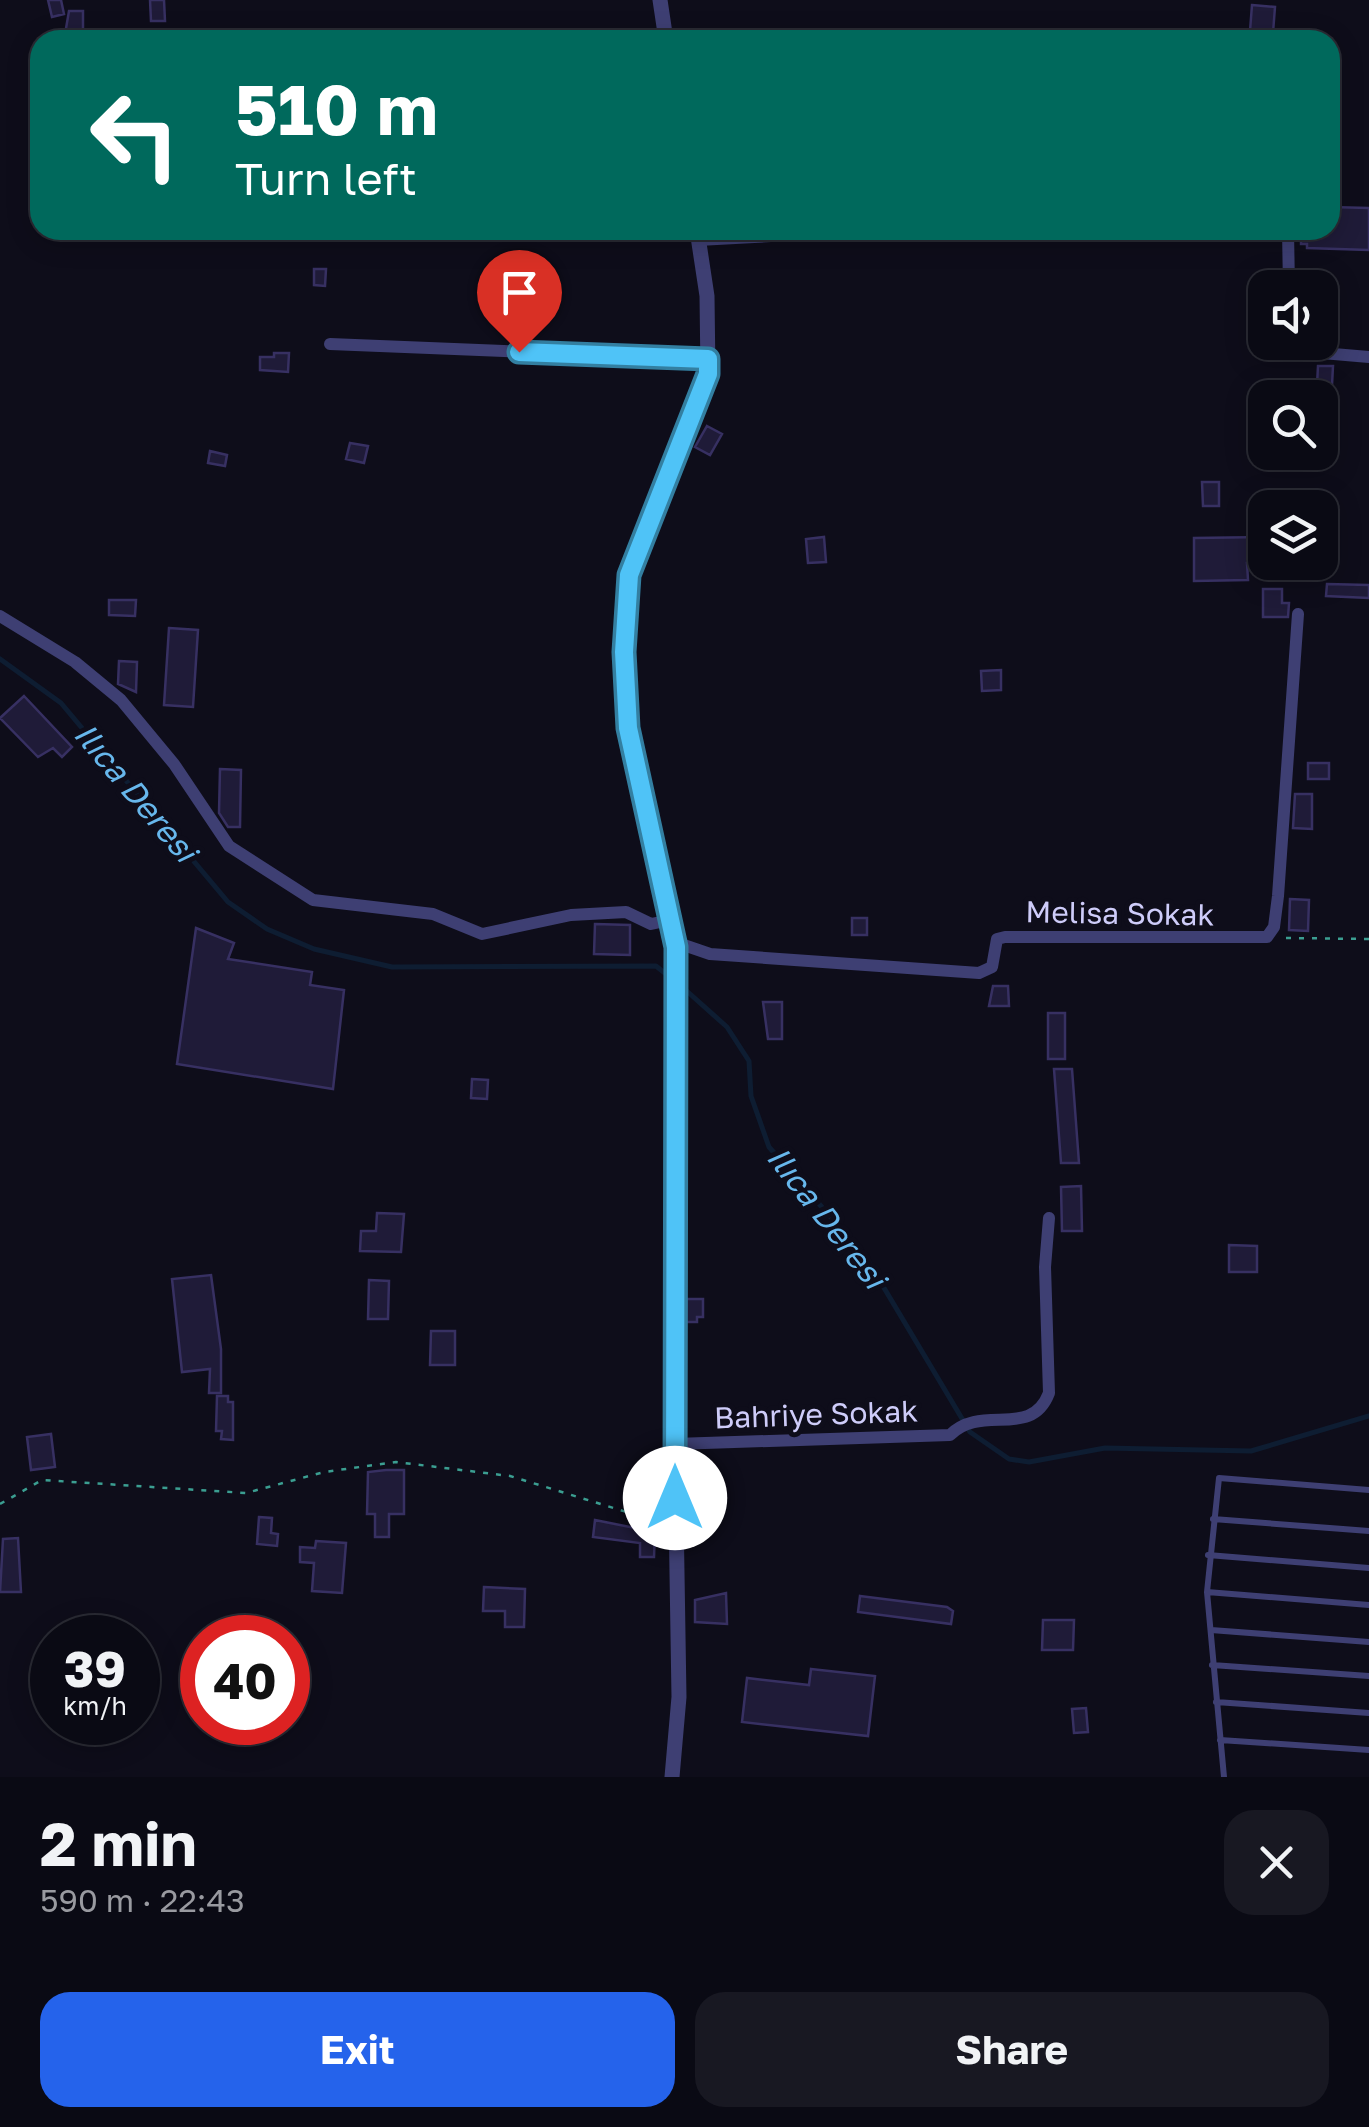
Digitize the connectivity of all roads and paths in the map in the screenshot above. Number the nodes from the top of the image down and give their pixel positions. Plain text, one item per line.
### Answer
1 (660, 0) edge
2 (664, 30) edge
3 (698, 240) edge
4 (1288, 240) edge
5 (1289, 270) edge
6 (330, 344) dead end
7 (1338, 354) edge
8 (1369, 356) edge
9 (708, 359) junction
10 (1298, 614) dead end
11 (0, 616) edge
12 (670, 920) junction
13 (1270, 933) junction
14 (1369, 939) edge
15 (675, 945) junction
16 (1048, 1218) dead end
17 (675, 1444) junction
18 (1369, 1490) edge
19 (0, 1504) edge
20 (1213, 1519) junction
21 (675, 1525) junction
22 (1369, 1531) edge
23 (1208, 1555) junction
24 (1369, 1568) edge
25 (1207, 1592) junction
26 (1369, 1605) edge
27 (1210, 1630) junction
28 (1369, 1642) edge
29 (1212, 1665) junction
30 (1369, 1676) edge
31 (1216, 1702) junction
32 (1369, 1714) edge
33 (1220, 1740) junction
34 (1369, 1750) edge
35 (672, 1777) edge
36 (1224, 1777) edge

1 - 2 street
3 - 9 street
4 - 5 street
6 - 9 street
7 - 8 street
9 - 12 street
10 - 13 street
11 - 12 street
12 - 15 street
13 - 14 path
13 - 15 street, Melisa Sokak
15 - 17 street
16 - 17 street, Bahriye Sokak
17 - 21 street
18 - 20 lane
19 - 21 path
20 - 22 lane
20 - 23 lane
21 - 35 street
23 - 24 lane
23 - 25 lane
25 - 26 lane
25 - 27 lane
27 - 28 lane
27 - 29 lane
29 - 30 lane
29 - 31 lane
31 - 32 lane
31 - 33 lane
33 - 34 lane
33 - 36 lane

